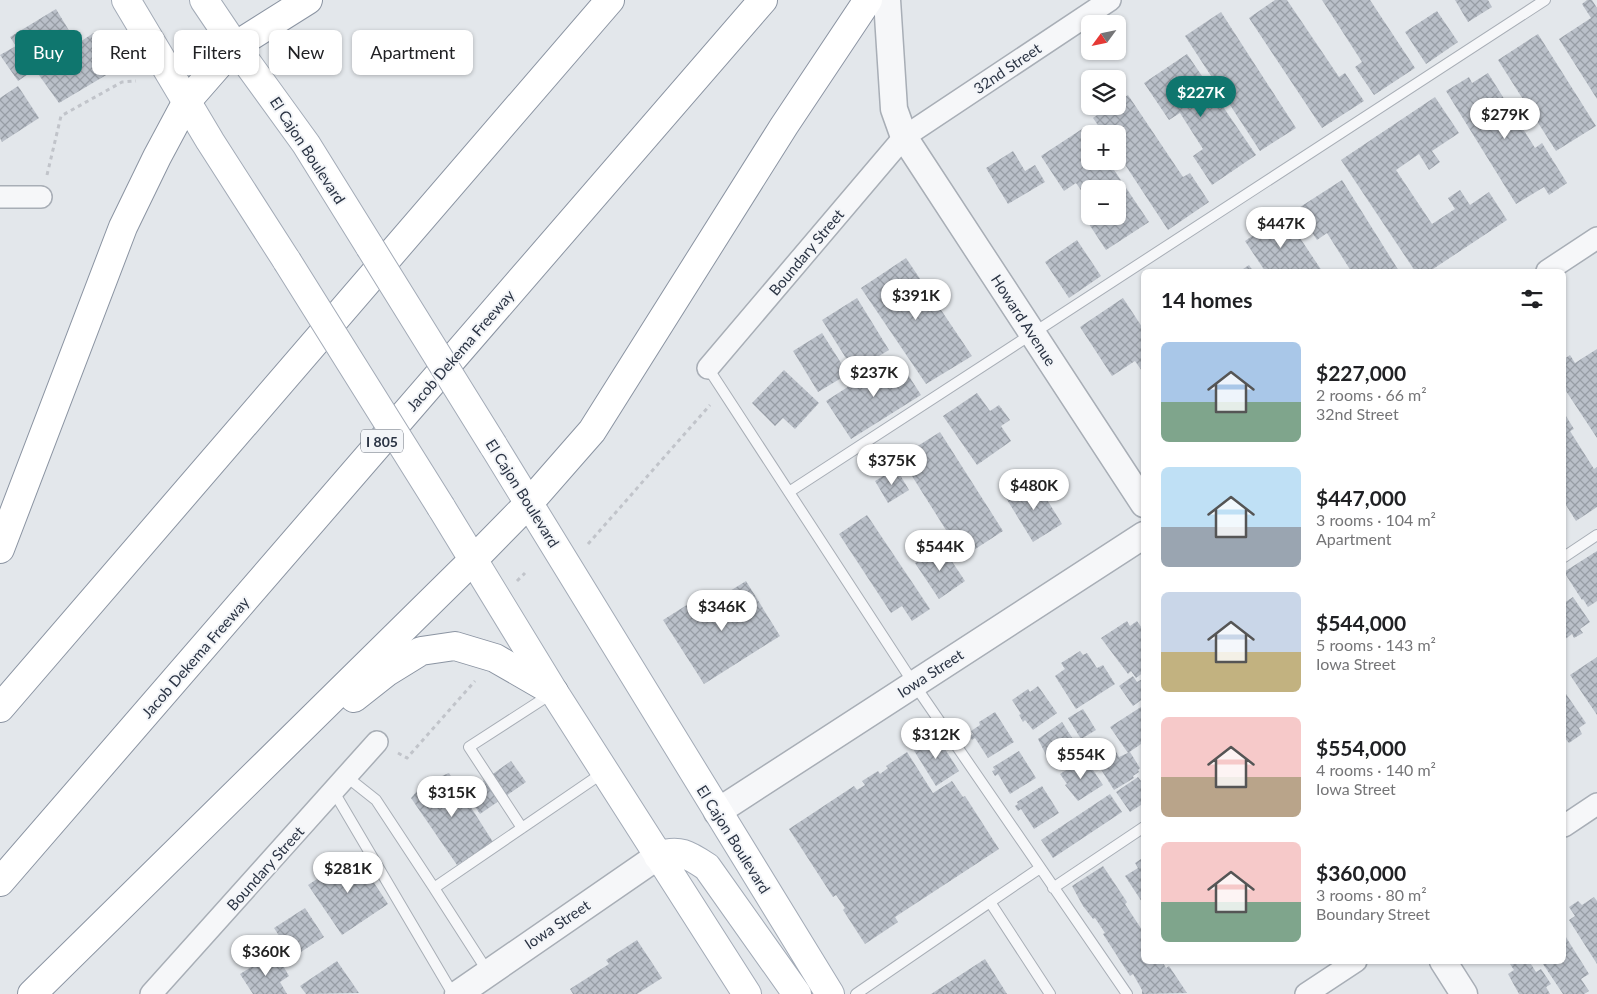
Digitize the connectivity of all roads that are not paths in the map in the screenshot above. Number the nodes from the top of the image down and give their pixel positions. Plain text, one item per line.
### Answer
1 (126, 0) edge
2 (204, 0) edge
3 (308, 0) edge
4 (610, 0) edge
5 (763, 0) edge
6 (868, 0) edge
7 (887, 0) edge
8 (1110, 0) edge
9 (1545, 0) edge
10 (224, 30) edge
11 (259, 31) edge
12 (210, 75) edge
13 (257, 75) edge
14 (187, 101) junction
15 (904, 137) junction
16 (0, 197) edge
17 (42, 197) road end
18 (1597, 238) edge
19 (1550, 269) edge
20 (1032, 332) junction
21 (708, 368) joint
22 (789, 492) junction
23 (1141, 499) edge
24 (529, 503) junction
25 (1597, 535) edge
26 (1141, 537) edge
27 (0, 549) edge
28 (1566, 556) edge
29 (473, 560) junction
30 (914, 684) junction
31 (554, 692) junction
32 (0, 708) edge
33 (378, 742) road end
34 (605, 771) junction
35 (340, 784) junction
36 (237, 791) junction
37 (1597, 804) edge
38 (717, 812) junction
39 (1566, 825) edge
40 (522, 828) junction
41 (1141, 829) edge
42 (658, 856) junction
43 (1040, 868) junction
44 (0, 882) edge
45 (434, 888) junction
46 (1054, 888) junction
47 (990, 902) junction
48 (1351, 964) edge
49 (1445, 964) edge
50 (488, 972) junction
51 (32, 994) edge
52 (151, 994) edge
53 (453, 994) edge
54 (458, 994) edge
55 (747, 994) edge
56 (797, 994) edge
57 (830, 994) edge
58 (856, 994) edge
59 (1050, 994) edge
60 (1127, 994) edge
61 (1306, 994) edge
62 (1464, 994) edge

1 - 14 main road
2 - 10 main road, El Cajon Boulevard
3 - 11 main road
4 - 32 main road
5 - 44 main road, Jacob Dekema Freeway / I 805
6 - 24 main road
7 - 15 street, Howard Avenue
8 - 15 street, 32nd Street
9 - 20 lane
12 - 14 main road
13 - 24 main road, El Cajon Boulevard, bridge
14 - 27 main road
14 - 29 main road, bridge
15 - 20 street, Howard Avenue
15 - 21 street, Boundary Street
16 - 17 street
18 - 19 street
20 - 22 lane
20 - 23 street, Howard Avenue
21 - 22 lane
22 - 30 lane
24 - 29 main road
24 - 38 main road, El Cajon Boulevard
25 - 28 lane
26 - 30 street, Iowa Street
29 - 31 main road
29 - 36 main road
30 - 38 street, Iowa Street
30 - 43 lane
31 - 34 main road
31 - 36 main road
31 - 40 lane
33 - 35 street, Boundary Street
34 - 40 lane
34 - 42 main road
35 - 45 lane
35 - 52 street, Boundary Street
35 - 53 lane
36 - 51 main road
37 - 39 street
38 - 57 main road, El Cajon Boulevard
40 - 45 lane
41 - 46 lane
42 - 50 street, Iowa Street
42 - 55 main road
42 - 56 main road
43 - 46 lane
43 - 47 lane
45 - 50 lane
46 - 60 lane
47 - 58 lane
47 - 59 lane
48 - 61 street
49 - 62 street
50 - 54 street, Iowa Street

